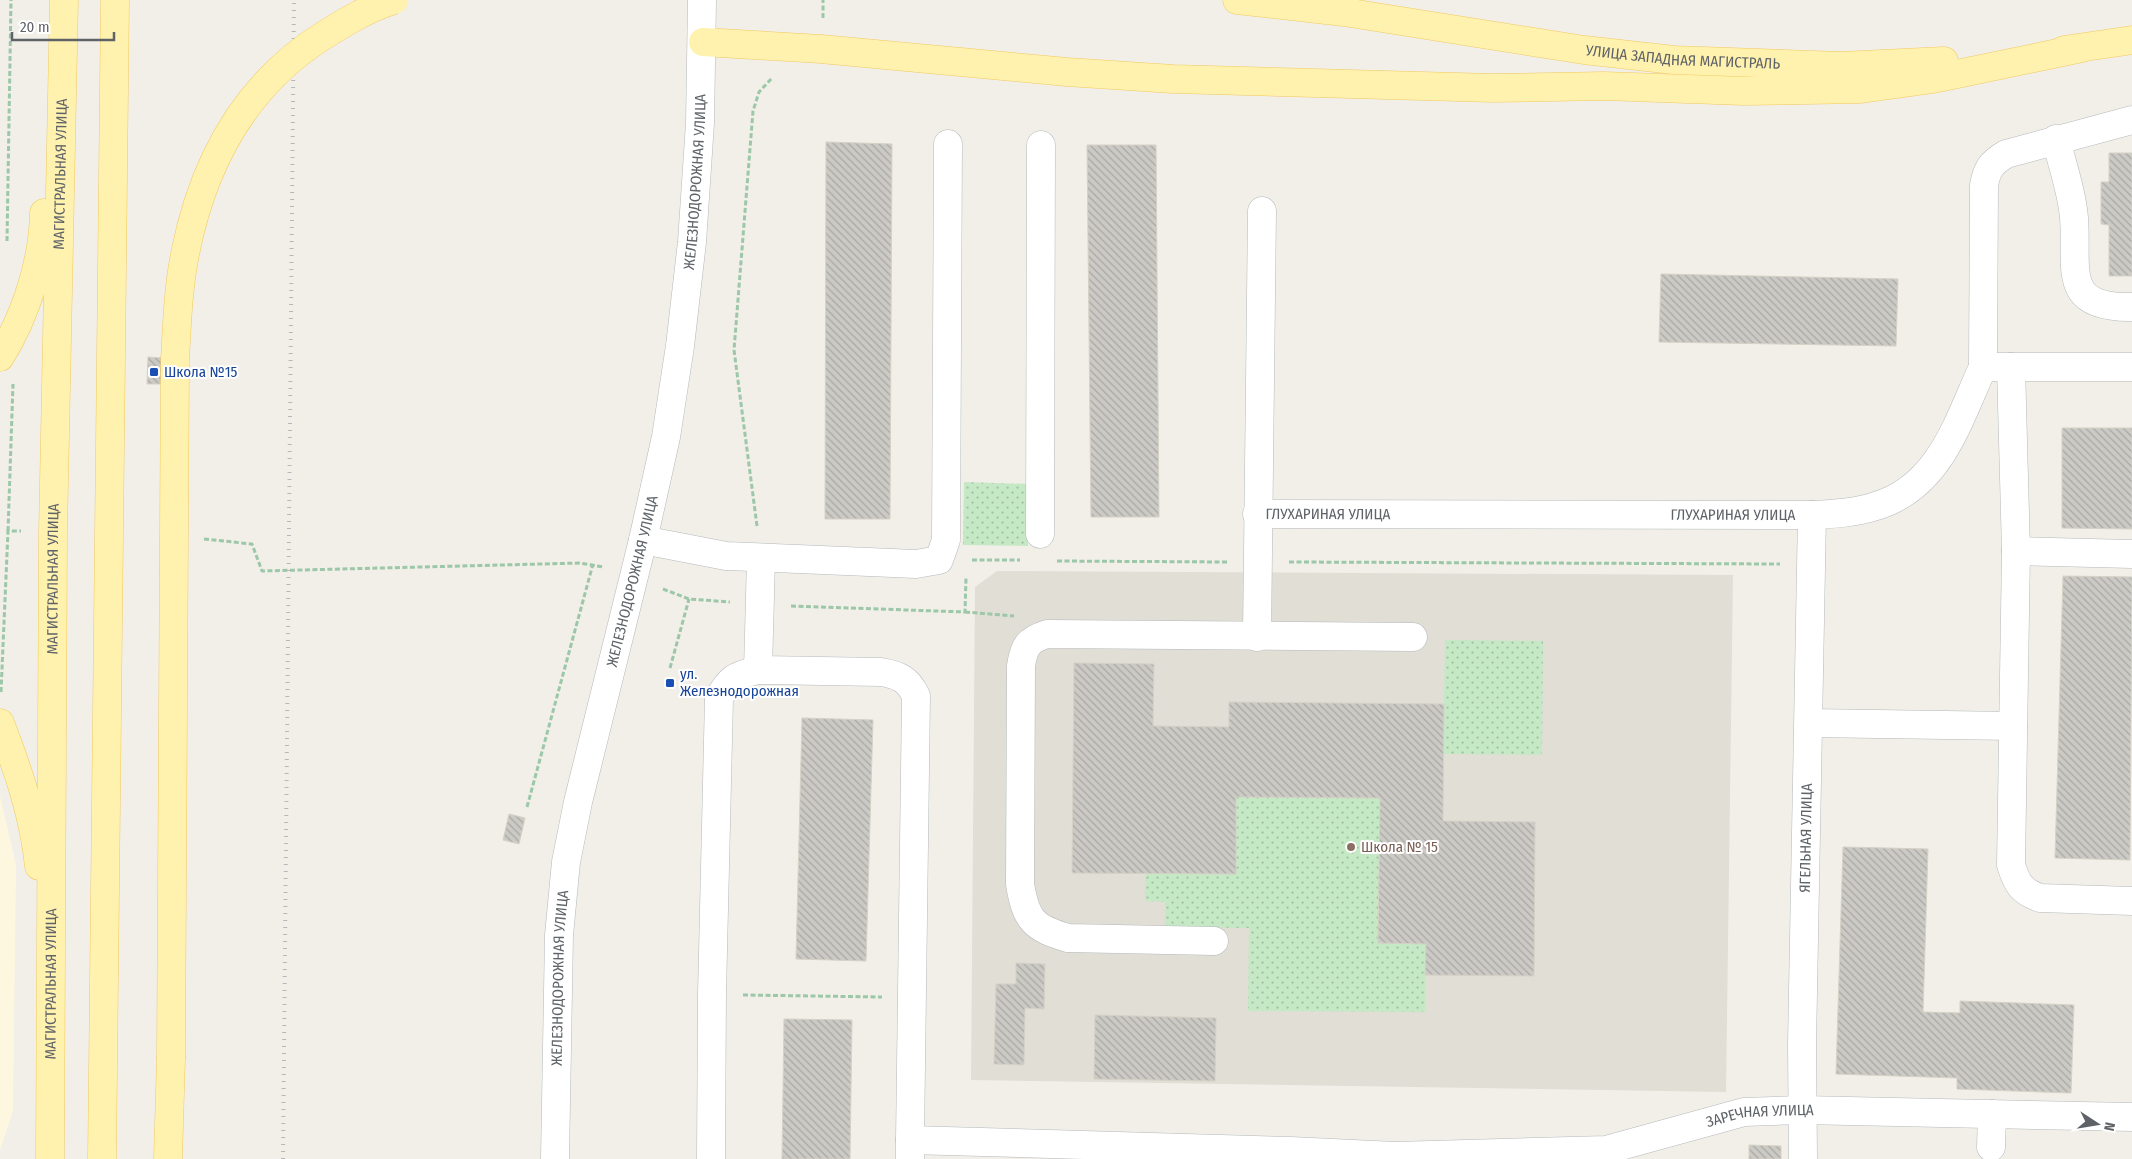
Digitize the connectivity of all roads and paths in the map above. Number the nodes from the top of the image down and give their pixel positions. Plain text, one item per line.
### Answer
1 (59, 0) edge
2 (64, 0) edge
3 (115, 0) edge
4 (394, 0) edge
5 (702, 0) edge
6 (823, 0) edge
7 (1237, 0) edge
8 (2132, 40) edge
9 (703, 42) junction
10 (2082, 48) junction
11 (821, 49) junction
12 (774, 75) dead end
13 (2132, 120) edge
14 (2056, 139) junction
15 (948, 144) dead end
16 (1041, 145) dead end
17 (1262, 211) dead end
18 (2132, 307) edge
19 (0, 357) edge
20 (1983, 367) junction
21 (2011, 367) junction
22 (2132, 367) edge
23 (1258, 514) junction
24 (1812, 516) junction
25 (1040, 534) dead end
26 (195, 538) dead end
27 (643, 540) junction
28 (2016, 552) junction
29 (2132, 554) edge
30 (761, 559) junction
31 (689, 599) dead end
32 (965, 612) dead end
33 (1257, 637) junction
34 (1412, 637) dead end
35 (1032, 639) junction
36 (670, 668) dead end
37 (758, 670) junction
38 (0, 723) edge
39 (1809, 723) junction
40 (2013, 726) junction
41 (527, 807) dead end
42 (2132, 901) edge
43 (1214, 941) dead end
44 (52, 986) junction
45 (712, 994) junction
46 (912, 998) junction
47 (1802, 1110) junction
48 (1992, 1114) junction
49 (2132, 1117) edge
50 (1990, 1147) dead end
51 (910, 1149) edge
52 (1395, 1158) edge
53 (50, 1159) edge
54 (102, 1159) edge
55 (168, 1159) edge
56 (555, 1159) edge
57 (711, 1159) edge
58 (1804, 1159) edge

1 - 19 main road
2 - 44 main road, МАГИСТРАЛЬНАЯ УЛИЦА
3 - 54 main road
4 - 55 main road, bridge
5 - 9 street, ЖЕЛЕЗНОДОРОЖНАЯ УЛИЦА
6 - 11 path
7 - 10 main road, УЛИЦА ЗАПАДНАЯ МАГИСТРАЛЬ
8 - 10 main road, УЛИЦА ЗАПАДНАЯ МАГИСТРАЛЬ
9 - 11 main road
9 - 27 street, ЖЕЛЕЗНОДОРОЖНАЯ УЛИЦА
10 - 11 main road
12 - 30 path
13 - 14 street
14 - 18 street
14 - 20 street
15 - 30 street
16 - 25 street
17 - 23 street
20 - 21 street
20 - 24 street, ГЛУХАРИНАЯ УЛИЦА
21 - 22 street
21 - 28 street
23 - 24 street, ГЛУХАРИНАЯ УЛИЦА
23 - 33 street
24 - 39 street, ЯГЕЛЬНАЯ УЛИЦА
26 - 41 path
27 - 30 street
27 - 56 street, ЖЕЛЕЗНОДОРОЖНАЯ УЛИЦА
28 - 29 street
28 - 40 street
30 - 37 street
31 - 36 path
32 - 35 path
33 - 34 street
33 - 35 street
35 - 43 street
37 - 45 street
37 - 46 street
38 - 44 main road
39 - 40 street
39 - 47 street, ЯГЕЛЬНАЯ УЛИЦА
40 - 42 street
44 - 53 main road, МАГИСТРАЛЬНАЯ УЛИЦА
45 - 46 path
45 - 57 street
46 - 51 street
47 - 48 street, ЗАРЕЧНАЯ УЛИЦА
47 - 52 street, ЗАРЕЧНАЯ УЛИЦА
47 - 58 street, ЯГЕЛЬНАЯ УЛИЦА
48 - 49 street, ЗАРЕЧНАЯ УЛИЦА
48 - 50 street
51 - 52 street, ЗАРЕЧНАЯ УЛИЦА

